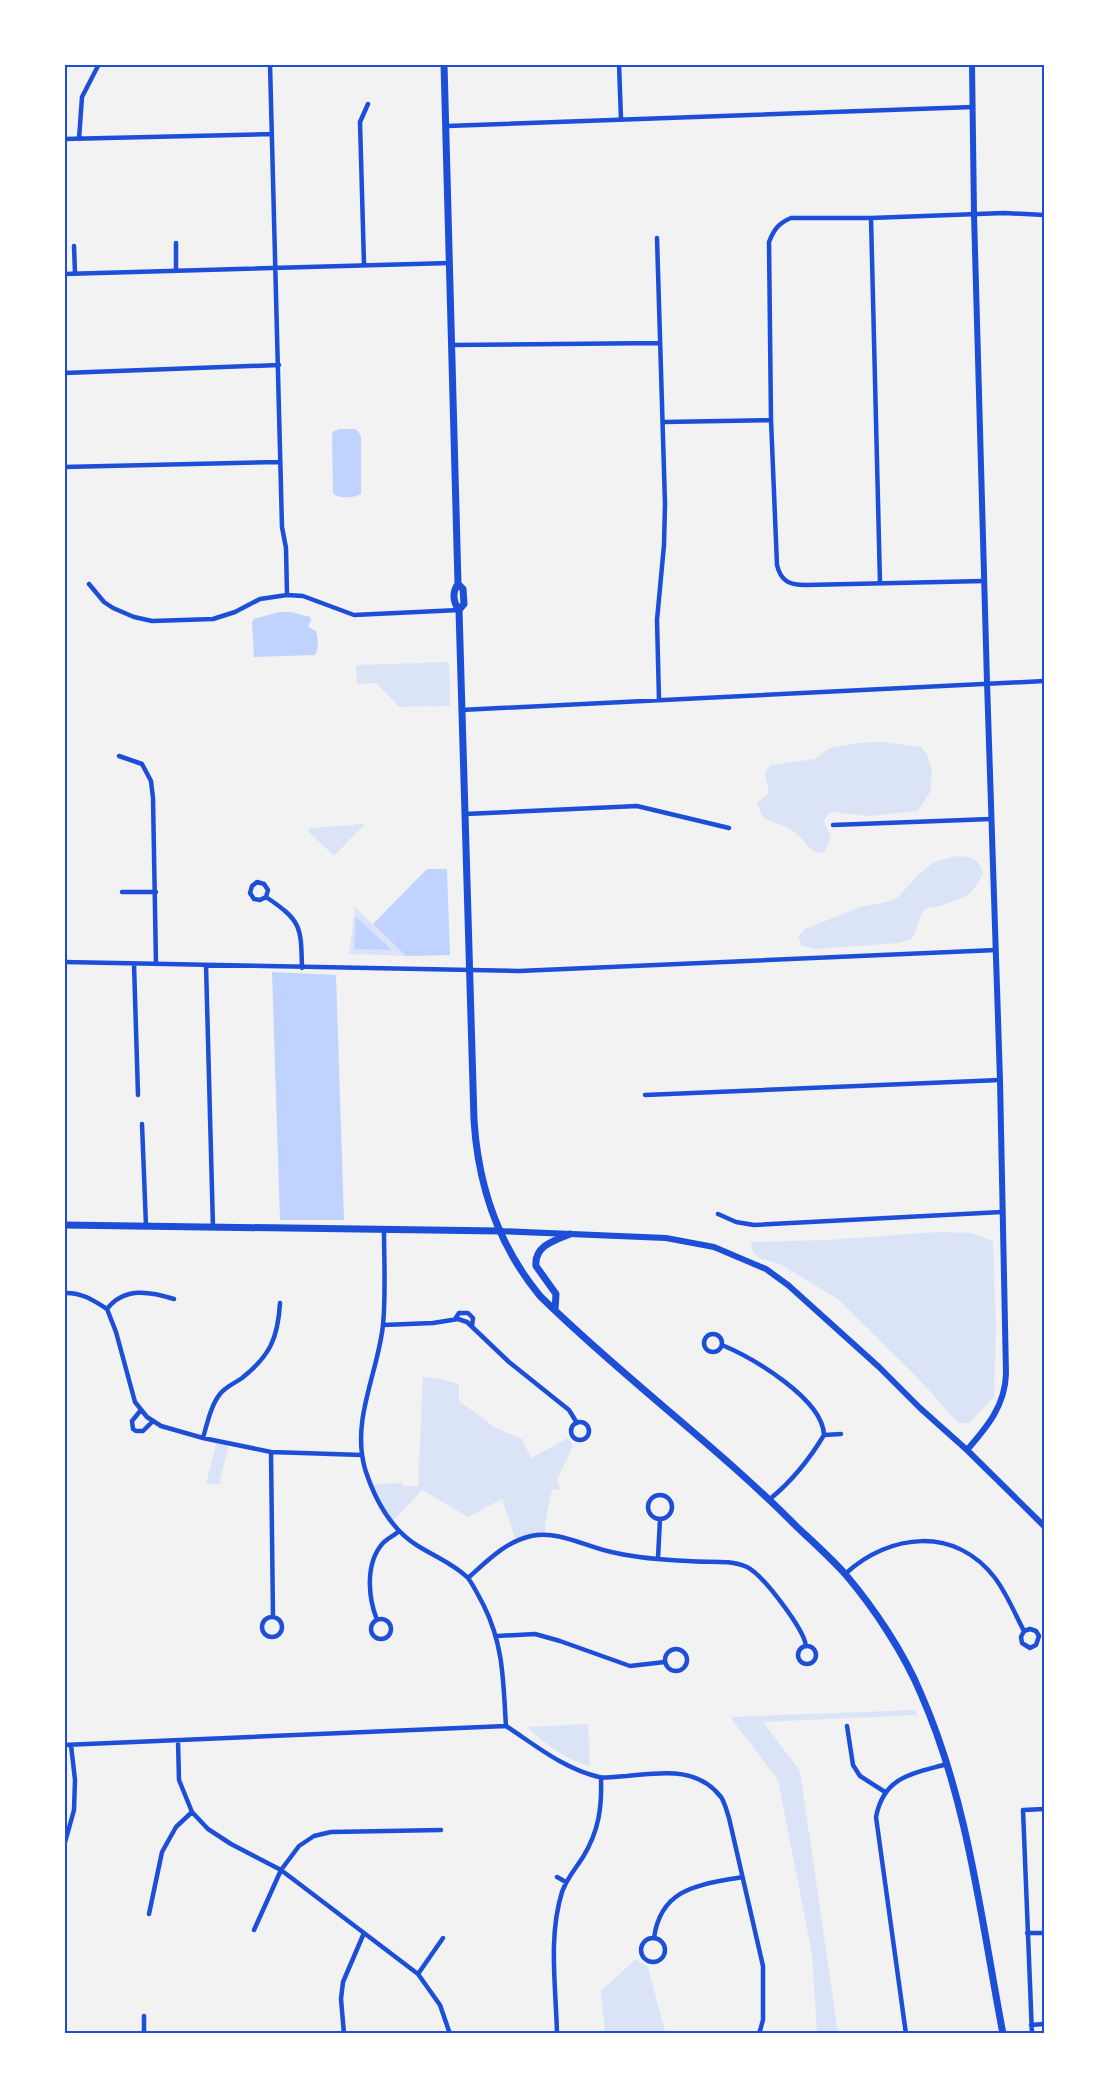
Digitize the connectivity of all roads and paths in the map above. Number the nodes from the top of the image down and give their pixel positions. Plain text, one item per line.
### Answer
1 (99, 64) edge
2 (270, 64) edge
3 (444, 64) edge
4 (619, 64) edge
5 (972, 64) edge
6 (368, 104) dead end
7 (973, 108) junction
8 (621, 119) junction
9 (447, 126) junction
10 (272, 134) junction
11 (64, 139) edge
12 (79, 139) junction
13 (974, 214) junction
14 (1044, 215) edge
15 (871, 218) junction
16 (657, 238) dead end
17 (176, 243) dead end
18 (74, 246) dead end
19 (450, 263) junction
20 (364, 264) junction
21 (277, 268) junction
22 (176, 270) junction
23 (64, 273) edge
24 (75, 273) junction
25 (660, 343) junction
26 (451, 345) junction
27 (279, 365) junction
28 (64, 373) edge
29 (771, 420) junction
30 (664, 423) junction
31 (280, 462) junction
32 (64, 467) edge
33 (984, 581) junction
34 (89, 584) dead end
35 (880, 584) junction
36 (286, 595) junction
37 (459, 610) junction
38 (1044, 681) edge
39 (987, 682) junction
40 (659, 700) junction
41 (461, 710) junction
42 (119, 756) dead end
43 (465, 814) junction
44 (992, 819) junction
45 (833, 825) dead end
46 (729, 828) dead end
47 (122, 892) dead end
48 (156, 892) junction
49 (266, 897) junction
50 (996, 950) junction
51 (64, 962) edge
52 (134, 964) junction
53 (156, 964) junction
54 (206, 965) junction
55 (302, 968) junction
56 (469, 970) junction
57 (1000, 1080) junction
58 (138, 1095) dead end
59 (645, 1095) dead end
60 (142, 1124) dead end
61 (1002, 1212) junction
62 (718, 1214) dead end
63 (64, 1225) edge
64 (146, 1227) junction
65 (213, 1228) junction
66 (384, 1230) junction
67 (499, 1232) junction
68 (570, 1234) junction
69 (64, 1293) edge
70 (174, 1299) dead end
71 (280, 1303) dead end
72 (107, 1309) junction
73 (555, 1310) junction
74 (455, 1319) junction
75 (383, 1325) junction
76 (472, 1326) junction
77 (722, 1345) junction
78 (141, 1410) junction
79 (153, 1421) junction
80 (577, 1423) junction
81 (841, 1434) dead end
82 (824, 1436) junction
83 (202, 1438) junction
84 (967, 1450) junction
85 (271, 1452) junction
86 (362, 1455) junction
87 (770, 1499) junction
88 (660, 1518) junction
89 (1044, 1526) edge
90 (398, 1532) junction
91 (658, 1558) junction
92 (845, 1574) junction
93 (468, 1578) junction
94 (273, 1617) junction
95 (377, 1620) junction
96 (1024, 1631) junction
97 (497, 1636) junction
98 (806, 1646) junction
99 (665, 1662) junction
100 (506, 1726) junction
101 (847, 1726) dead end
102 (178, 1741) junction
103 (64, 1745) edge
104 (71, 1745) junction
105 (947, 1764) junction
106 (601, 1778) junction
107 (885, 1792) junction
108 (1044, 1809) edge
109 (192, 1812) junction
110 (441, 1830) dead end
111 (64, 1846) edge
112 (281, 1870) junction
113 (557, 1877) dead end
114 (742, 1877) junction
115 (566, 1882) junction
116 (149, 1914) dead end
117 (254, 1930) dead end
118 (364, 1933) junction
119 (1027, 1933) junction
120 (1044, 1933) edge
121 (443, 1938) dead end
122 (654, 1938) junction
123 (418, 1974) junction
124 (144, 2016) dead end
125 (1044, 2024) edge
126 (1032, 2025) junction
127 (144, 2034) edge
128 (344, 2034) edge
129 (450, 2034) edge
130 (557, 2034) edge
131 (759, 2034) edge
132 (906, 2034) edge
133 (1003, 2034) edge
134 (1032, 2034) edge

1 - 12 street
2 - 10 street
3 - 9 main road
4 - 8 street
5 - 7 street
6 - 20 street
7 - 8 street
7 - 13 street
8 - 9 street
9 - 19 main road
10 - 12 street
10 - 21 street
11 - 12 street
13 - 14 street
13 - 15 street
13 - 33 street
15 - 29 street
15 - 35 street
16 - 25 street
17 - 22 street
18 - 24 street
19 - 20 street
19 - 26 main road
20 - 21 street
21 - 22 street
21 - 27 street
22 - 24 street
23 - 24 street
25 - 26 street
25 - 30 street
26 - 37 main road
27 - 28 street
27 - 31 street
29 - 30 street
29 - 35 street
30 - 40 street
31 - 32 street
31 - 36 street
33 - 35 street
33 - 39 street
34 - 36 street
36 - 37 street
37 - 41 main road
38 - 39 street
39 - 40 street
39 - 44 street
40 - 41 street
41 - 43 main road
42 - 48 street
43 - 46 street
43 - 56 main road
44 - 45 street
44 - 50 street
47 - 48 street
48 - 53 street
49 - 49 street
49 - 55 street
50 - 56 street
50 - 57 street
51 - 52 street
52 - 53 street
52 - 58 street
53 - 54 street
54 - 55 street
54 - 65 street
55 - 56 street
56 - 67 main road
57 - 59 street
57 - 61 street
60 - 64 street
61 - 62 street
61 - 84 street
63 - 64 main road
64 - 65 main road
65 - 66 main road
66 - 67 main road
66 - 75 street
67 - 68 street
67 - 73 main road
68 - 73 main road
68 - 84 street
69 - 72 street
70 - 72 street
71 - 83 street
72 - 78 street
73 - 87 main road
74 - 75 street
74 - 76 street
74 - 76 street
75 - 86 street
76 - 80 street
77 - 77 street
77 - 82 street
78 - 79 street
78 - 79 street
79 - 83 street
80 - 80 street
81 - 82 street
82 - 87 street
83 - 85 street
84 - 89 street
85 - 86 street
85 - 94 street
86 - 90 street
87 - 92 main road
88 - 88 street
88 - 91 street
90 - 93 street
90 - 95 street
91 - 93 street
91 - 98 street
92 - 96 street
92 - 105 main road
93 - 97 street
94 - 94 street
95 - 95 street
96 - 96 street
97 - 99 street
97 - 100 street
98 - 98 street
99 - 99 street
100 - 102 street
100 - 106 street
101 - 107 street
102 - 104 street
102 - 109 street
103 - 104 street
104 - 111 street
105 - 107 street
105 - 133 main road
106 - 114 street
106 - 115 street
107 - 132 street
108 - 119 street
109 - 112 street
109 - 116 street
110 - 112 street
112 - 117 street
112 - 118 street
113 - 115 street
114 - 122 street
114 - 131 street
115 - 130 street
118 - 123 street
118 - 128 street
119 - 120 street
119 - 126 street
121 - 123 street
122 - 122 street
123 - 129 street
124 - 127 street
125 - 126 street
126 - 134 street

